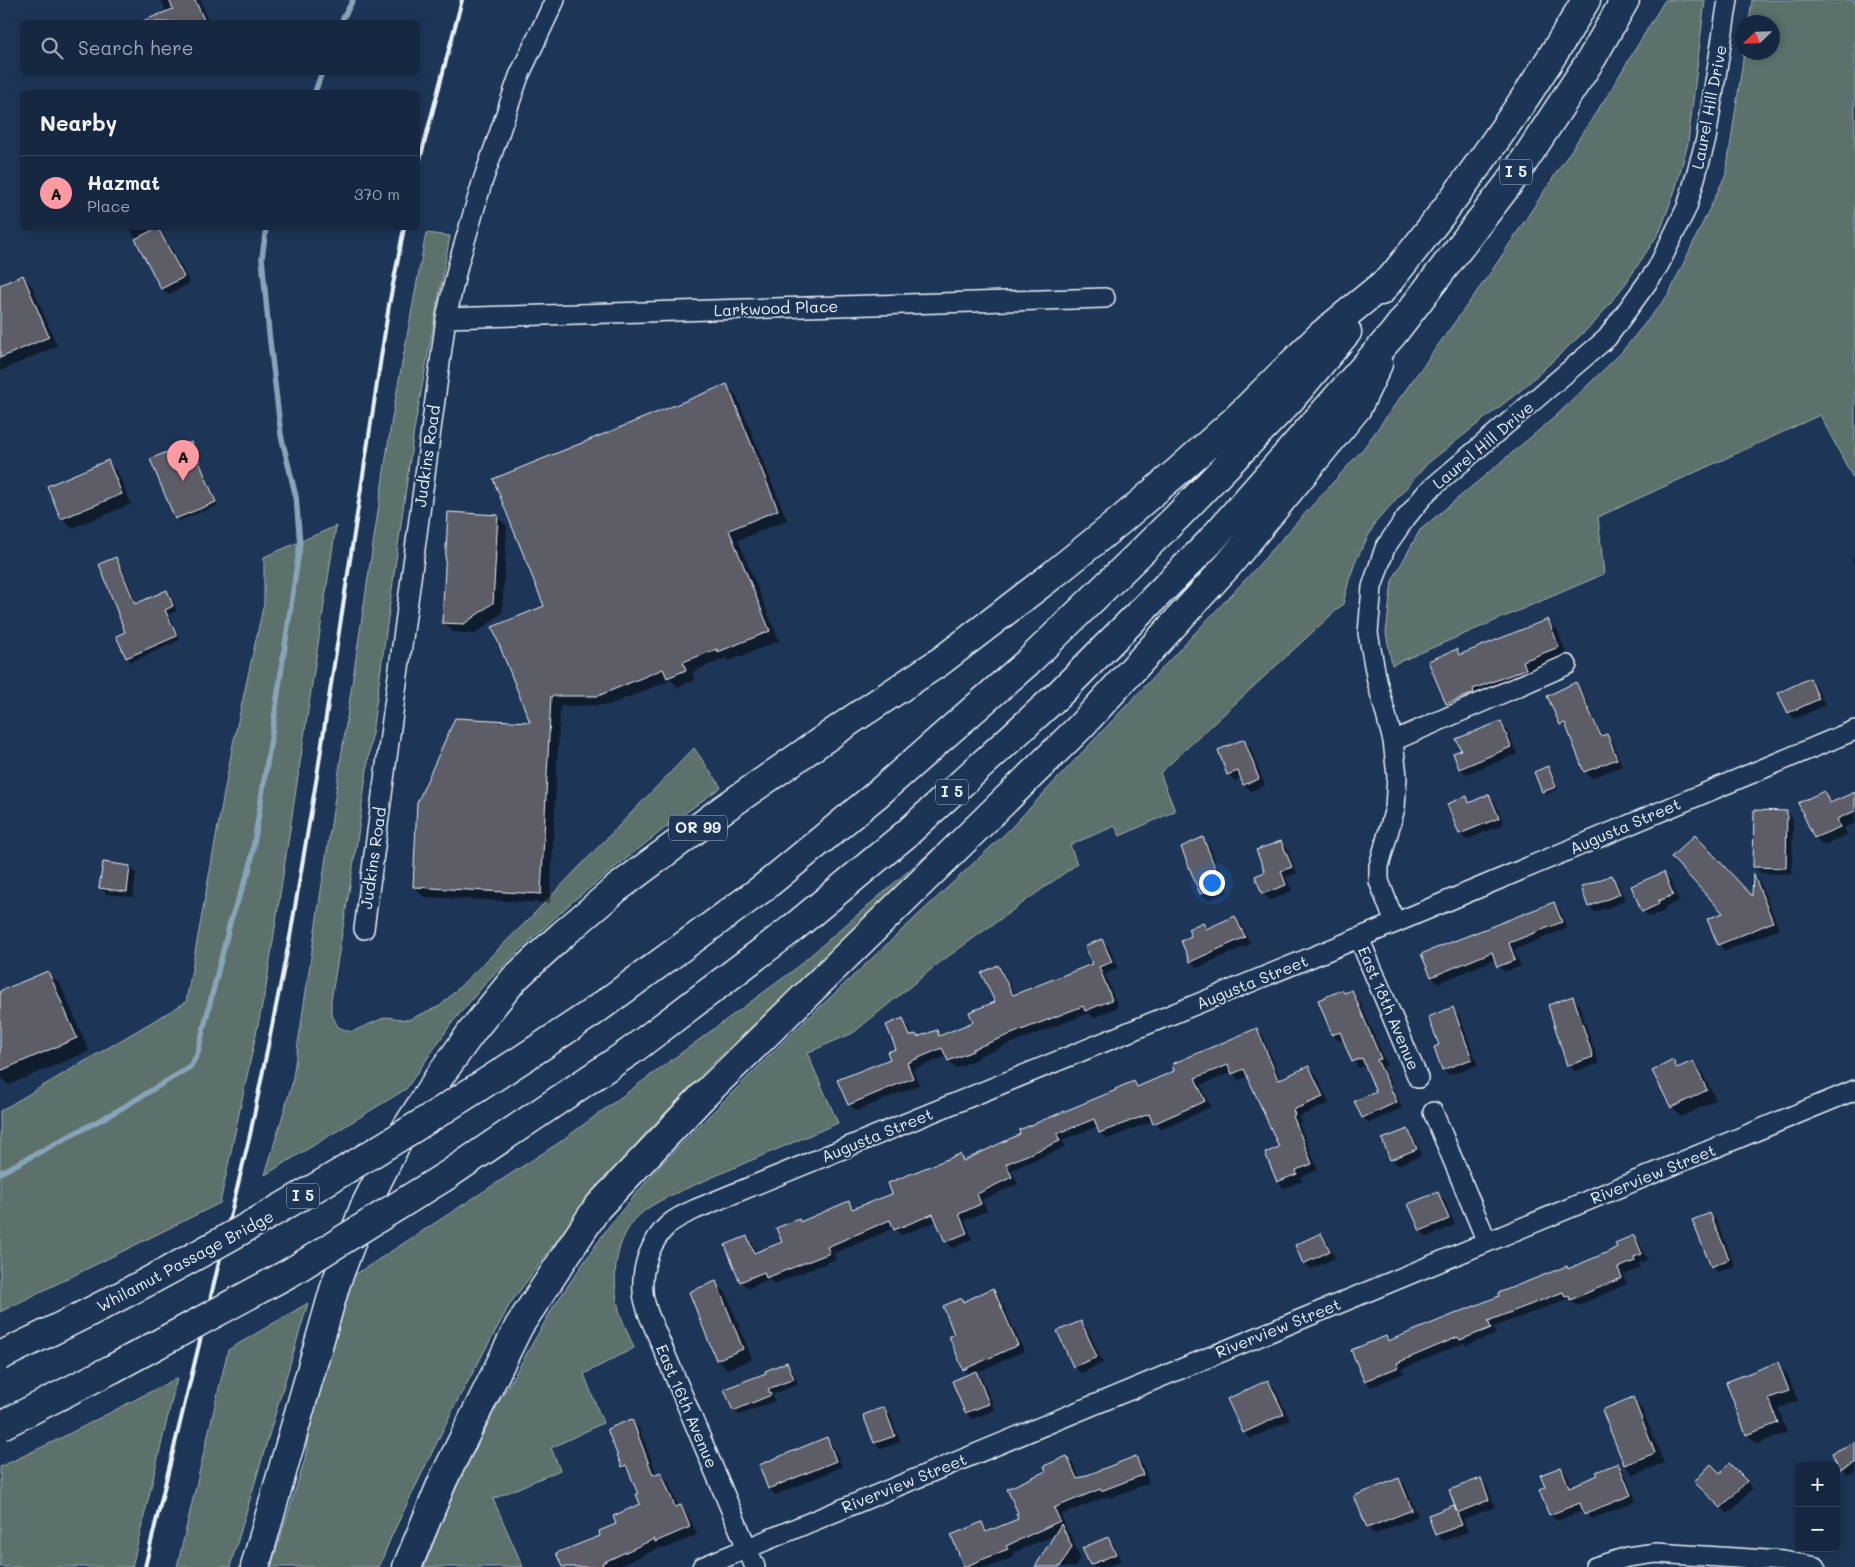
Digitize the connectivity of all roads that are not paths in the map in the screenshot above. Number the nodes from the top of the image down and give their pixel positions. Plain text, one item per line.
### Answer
1 (555, 0) edge
2 (1586, 0) edge
3 (1625, 0) edge
4 (1728, 0) edge
5 (1392, 278) junction
6 (1105, 298) dead end
7 (446, 318) junction
8 (1393, 334) junction
9 (1567, 665) dead end
10 (1855, 730) edge
11 (1393, 741) junction
12 (1394, 923) junction
13 (364, 929) dead end
14 (1359, 938) junction
15 (1418, 1078) dead end
16 (1855, 1090) edge
17 (1433, 1112) dead end
18 (654, 1242) joint
19 (1487, 1242) junction
20 (0, 1356) edge
21 (0, 1426) edge
22 (746, 1549) junction
23 (255, 1567) edge
24 (407, 1567) edge
25 (702, 1567) edge
26 (756, 1567) edge
27 (1595, 1567) edge
28 (1816, 1567) edge

1 - 7 street, Judkins Road
2 - 5 highway, I 5
3 - 8 highway, I 5
4 - 11 street, Laurel Hill Drive
5 - 20 highway, Whilamut Passage Bridge / I 5, bridge
5 - 23 highway, OR 99
6 - 7 street, Larkwood Place
7 - 13 street, Judkins Road
8 - 21 highway, I 5, bridge
8 - 24 highway
9 - 11 street
10 - 12 street, Augusta Street
11 - 12 street, Laurel Hill Drive
12 - 14 street, Augusta Street
14 - 15 street, East 18th Avenue
14 - 18 street, Augusta Street
16 - 19 street, Riverview Street
17 - 19 street
18 - 22 street, East 16th Avenue
19 - 22 street, Riverview Street
22 - 25 street, Riverview Street
22 - 26 street, East 16th Avenue
27 - 28 street

